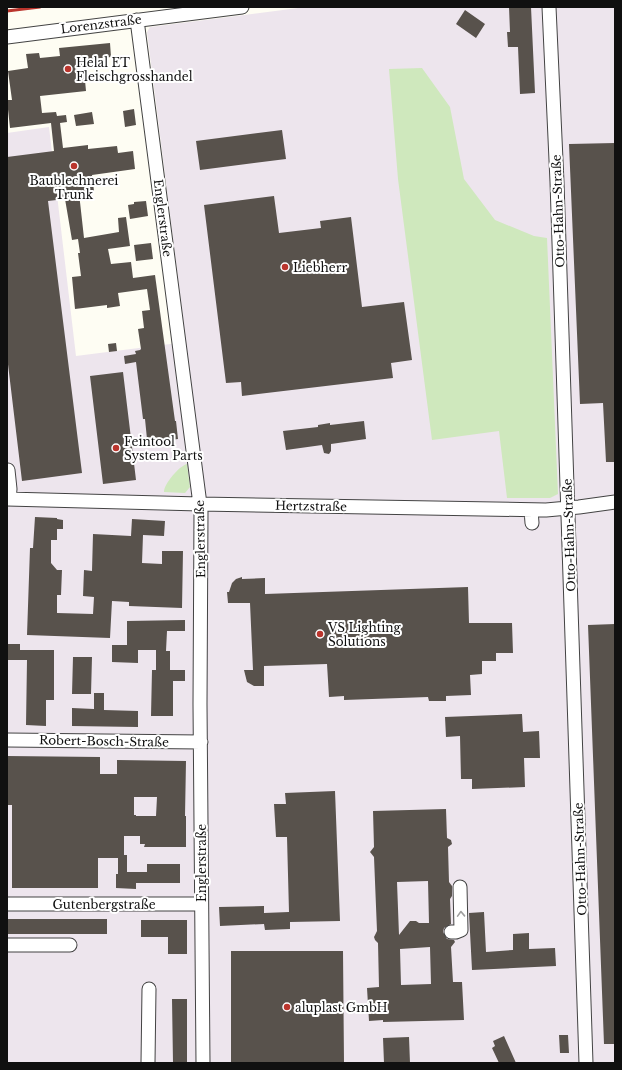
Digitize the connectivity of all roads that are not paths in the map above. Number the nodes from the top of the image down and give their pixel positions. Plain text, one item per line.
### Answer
1 (242, 7) edge
2 (549, 7) edge
3 (137, 20) junction
4 (7, 37) edge
5 (8, 470) dead end
6 (8, 499) edge
7 (615, 502) edge
8 (200, 504) junction
9 (568, 508) junction
10 (531, 510) junction
11 (532, 523) dead end
12 (7, 740) edge
13 (201, 742) junction
14 (460, 887) dead end
15 (7, 904) edge
16 (201, 904) junction
17 (451, 932) dead end
18 (7, 945) edge
19 (70, 945) dead end
20 (149, 989) dead end
21 (148, 1063) edge
22 (204, 1063) edge
23 (586, 1063) edge

1 - 3 street, Lorenzstraße
2 - 9 street, Otto-Hahn-Straße
3 - 4 street, Lorenzstraße
3 - 8 street, Englerstraße
5 - 6 street
6 - 8 street, Hertzstraße
7 - 9 street, Hertzstraße
8 - 10 street, Hertzstraße
8 - 13 street, Englerstraße
9 - 10 street, Hertzstraße
9 - 23 street, Otto-Hahn-Straße
10 - 11 street
12 - 13 street, Robert-Bosch-Straße
13 - 16 street, Englerstraße
17 -> 14 street
15 - 16 street, Gutenbergstraße
16 - 22 street, Englerstraße
18 - 19 street
20 - 21 street

